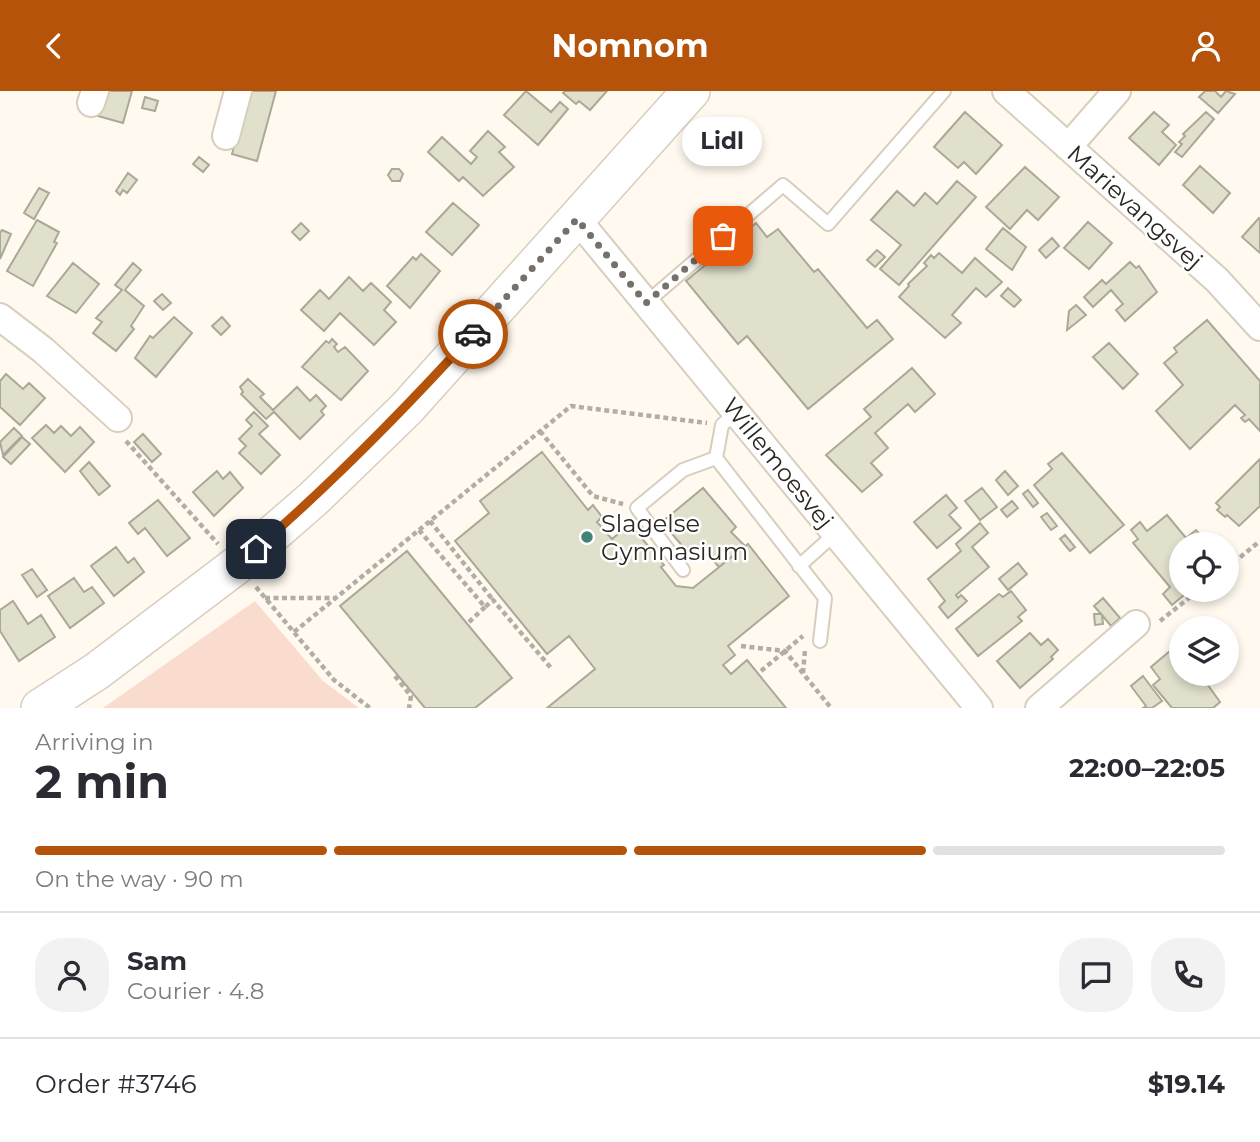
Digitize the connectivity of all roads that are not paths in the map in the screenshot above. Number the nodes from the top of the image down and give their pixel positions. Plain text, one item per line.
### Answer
1 (238, 91) edge
2 (691, 91) edge
3 (944, 91) edge
4 (1006, 91) edge
5 (1117, 91) edge
6 (226, 136) dead end
7 (1068, 147) junction
8 (577, 219) junction
9 (646, 303) junction
10 (0, 317) edge
11 (1260, 327) edge
12 (118, 418) road end
13 (729, 418) junction
14 (716, 458) junction
15 (836, 533) junction
16 (799, 566) junction
17 (682, 570) dead end
18 (1136, 624) road end
19 (820, 641) dead end
20 (40, 708) edge
21 (979, 708) edge
22 (1039, 708) edge

1 - 6 street
2 - 8 street
3 - 9 lane
4 - 7 street, Marievangsvej
5 - 7 street
7 - 11 street, Marievangsvej
8 - 9 street, Willemoesvej
8 - 20 street
9 - 13 street, Willemoesvej
10 - 12 street
13 - 14 lane
13 - 15 street, Willemoesvej
14 - 16 lane
14 - 17 lane
15 - 16 lane
15 - 21 street, Willemoesvej
16 - 19 lane
18 - 22 street

